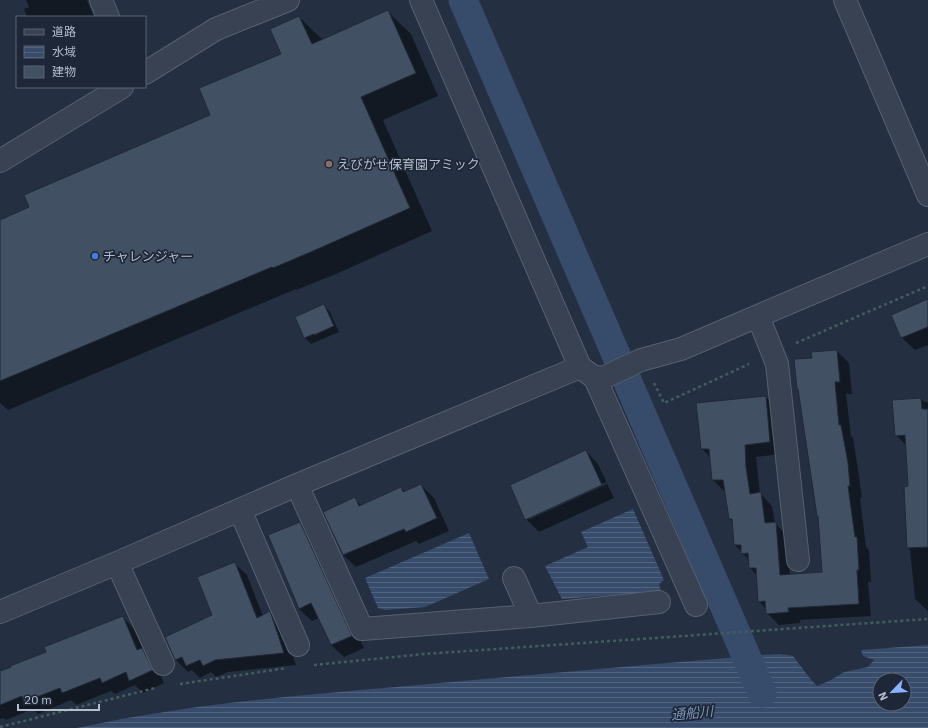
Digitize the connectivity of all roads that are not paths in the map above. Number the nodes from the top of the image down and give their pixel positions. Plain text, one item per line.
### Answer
1 (101, 0) edge
2 (288, 0) edge
3 (421, 0) edge
4 (845, 0) edge
5 (108, 16) edge
6 (146, 72) edge
7 (120, 88) edge
8 (0, 162) edge
9 (928, 195) edge
10 (928, 244) edge
11 (758, 316) junction
12 (593, 374) junction
13 (298, 485) junction
14 (240, 510) junction
15 (798, 560) dead end
16 (117, 563) junction
17 (514, 578) dead end
18 (659, 602) dead end
19 (2, 604) edge
20 (696, 605) dead end
21 (531, 616) junction
22 (298, 645) dead end
23 (163, 664) dead end

1 - 5 street
2 - 6 street
3 - 12 street
4 - 9 street
7 - 8 street
10 - 11 street
11 - 12 street
11 - 15 street
12 - 13 street
12 - 20 street
13 - 14 street
13 - 21 street
14 - 16 street
14 - 22 street
16 - 19 street
16 - 23 street
17 - 21 street
18 - 21 street

